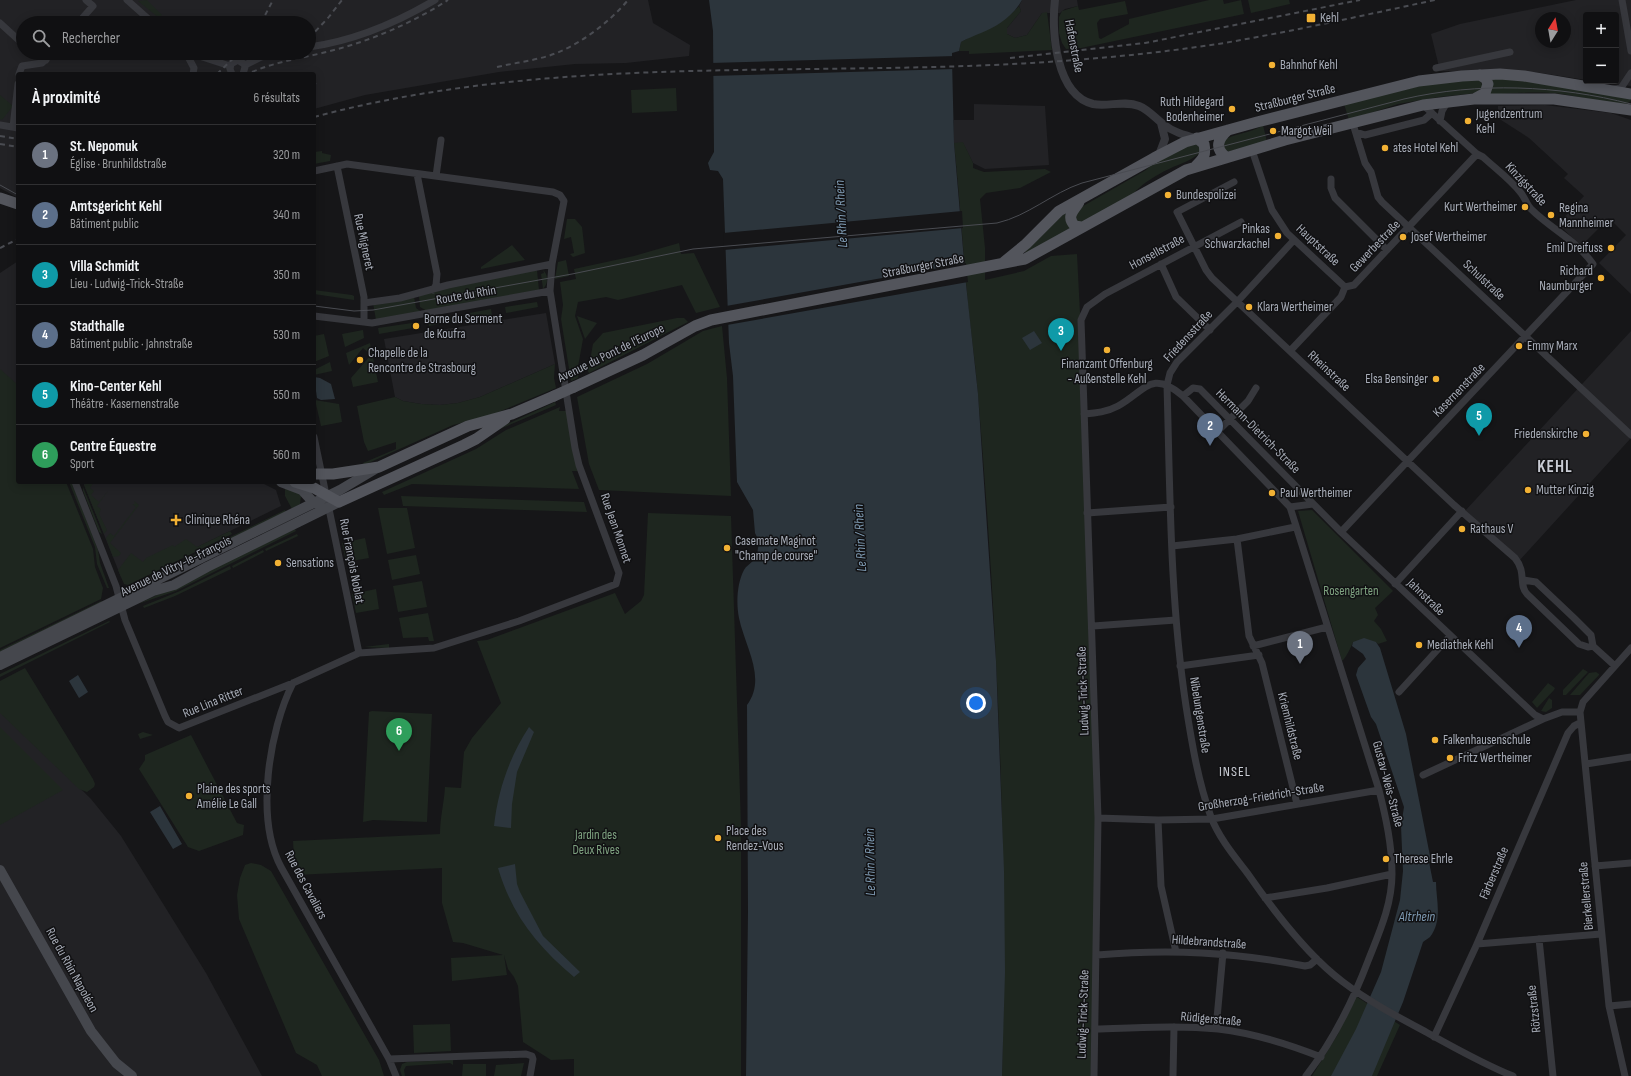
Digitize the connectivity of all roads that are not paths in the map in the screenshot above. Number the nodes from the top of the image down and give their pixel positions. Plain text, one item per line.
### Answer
1 (86, 0) edge
2 (127, 0) edge
3 (435, 0) edge
4 (1055, 0) edge
5 (1622, 0) edge
6 (84, 16) edge
7 (145, 16) edge
8 (0, 23) edge
9 (1629, 28) edge
10 (16, 38) edge
11 (1630, 41) edge
12 (316, 45) edge
13 (1631, 51) edge
14 (1510, 52) dead end
15 (46, 60) edge
16 (190, 60) edge
17 (212, 60) edge
18 (255, 60) edge
19 (244, 65) junction
20 (230, 66) junction
21 (1436, 68) dead end
22 (20, 72) edge
23 (193, 72) edge
24 (232, 72) edge
25 (244, 72) edge
26 (1631, 73) edge
27 (1480, 75) junction
28 (1610, 90) junction
29 (1631, 94) edge
30 (1474, 99) junction
31 (1448, 101) junction
32 (1423, 105) junction
33 (1631, 110) edge
34 (1432, 113) junction
35 (1440, 121) junction
36 (1161, 123) junction
37 (0, 125) edge
38 (16, 128) edge
39 (1355, 128) junction
40 (1228, 130) junction
41 (1197, 138) junction
42 (441, 140) dead end
43 (1252, 150) junction
44 (1477, 154) junction
45 (1159, 155) junction
46 (1226, 157) junction
47 (337, 166) junction
48 (1196, 166) junction
49 (316, 171) edge
50 (417, 174) junction
51 (436, 176) junction
52 (1331, 179) dead end
53 (1234, 182) dead end
54 (0, 198) edge
55 (1081, 199) junction
56 (16, 203) edge
57 (0, 206) edge
58 (16, 210) edge
59 (1241, 222) dead end
60 (1082, 227) junction
61 (1410, 227) junction
62 (1294, 240) junction
63 (1194, 246) junction
64 (1387, 250) junction
65 (552, 264) junction
66 (1002, 264) junction
67 (1161, 264) junction
68 (1593, 264) joint
69 (1345, 287) junction
70 (433, 290) junction
71 (550, 292) junction
72 (1237, 302) junction
73 (364, 303) junction
74 (1087, 307) joint
75 (316, 316) edge
76 (722, 318) joint
77 (364, 322) junction
78 (1210, 330) junction
79 (1526, 336) junction
80 (1290, 351) junction
81 (1166, 385) junction
82 (1256, 388) dead end
83 (1183, 396) junction
84 (512, 414) junction
85 (1084, 414) junction
86 (1230, 419) junction
87 (1218, 431) junction
88 (1631, 435) edge
89 (316, 456) edge
90 (1408, 462) junction
91 (379, 467) junction
92 (318, 474) edge
93 (76, 484) edge
94 (286, 484) edge
95 (301, 484) edge
96 (327, 496) junction
97 (313, 502) junction
98 (1313, 504) junction
99 (334, 505) junction
100 (1171, 507) junction
101 (1290, 507) junction
102 (1462, 511) junction
103 (1087, 513) junction
104 (1295, 527) junction
105 (1341, 532) junction
106 (1237, 539) junction
107 (1172, 546) junction
108 (1523, 580) junction
109 (1395, 584) junction
110 (120, 603) junction
111 (1176, 620) junction
112 (1093, 626) junction
113 (1327, 628) junction
114 (1450, 636) junction
115 (1253, 646) junction
116 (1593, 646) junction
117 (1631, 648) edge
118 (359, 653) junction
119 (1259, 655) junction
120 (0, 657) edge
121 (0, 665) edge
122 (1180, 666) junction
123 (1615, 666) junction
124 (293, 683) junction
125 (1399, 692) dead end
126 (1580, 712) junction
127 (1543, 719) junction
128 (1580, 723) junction
129 (1631, 757) edge
130 (1586, 764) junction
131 (1423, 775) dead end
132 (1379, 790) junction
133 (1297, 804) junction
134 (1098, 818) junction
135 (1212, 819) junction
136 (1158, 820) junction
137 (1631, 863) edge
138 (1595, 866) junction
139 (0, 870) edge
140 (1392, 874) junction
141 (1265, 898) junction
142 (1601, 934) junction
143 (1539, 939) junction
144 (1476, 944) junction
145 (1176, 952) junction
146 (1224, 953) junction
147 (1097, 955) junction
148 (1317, 959) junction
149 (1360, 993) junction
150 (1631, 1004) edge
151 (1609, 1006) junction
152 (1174, 1027) junction
153 (1095, 1029) junction
154 (1216, 1029) junction
155 (1434, 1037) junction
156 (1321, 1056) junction
157 (389, 1059) junction
158 (132, 1076) edge
159 (396, 1076) edge
160 (530, 1076) edge
161 (1094, 1076) edge
162 (1174, 1076) edge
163 (1306, 1076) edge
164 (1513, 1076) edge
165 (1553, 1076) edge
166 (1625, 1076) edge

1 - 6 street
2 - 7 street
3 - 12 street
4 - 36 street, Hafenstraße
5 - 9 street
8 - 10 street
9 - 11 street
11 - 13 street
14 - 21 street
15 - 22 street
16 - 23 street
17 - 20 street
18 - 19 street
19 - 20 street
19 - 25 street
20 - 24 street
26 - 28 street
27 - 28 main road, Straßburger Straße
27 - 30 main road
27 - 40 main road, Straßburger Straße
28 - 29 main road, Straßburger Straße
30 - 31 main road, Straßburger Straße
30 - 33 main road, Straßburger Straße
31 - 32 main road, Straßburger Straße
31 - 35 street
32 - 34 street, Kinzigstraße
32 - 39 main road, Straßburger Straße
34 - 35 street, Kinzigstraße
34 - 39 street
35 - 44 street, Kinzigstraße
36 - 41 street, Hafenstraße
36 - 45 street
37 - 38 street
39 - 43 main road, Straßburger Straße
39 - 61 street, Schulstraße
40 - 41 main road, Straßburger Straße
40 - 46 main road
41 - 45 main road, Straßburger Straße
41 - 48 main road
42 - 51 street
43 - 46 main road, Straßburger Straße
43 - 62 street, Hauptstraße
44 - 61 street, Gewerbestraße
44 - 68 street, Kinzigstraße
45 - 55 main road, Straßburger Straße
46 - 48 main road, Straßburger Straße
47 - 49 street
47 - 50 street
47 - 73 street, Rue Migneret
48 - 60 main road, Straßburger Straße
50 - 51 street
50 - 70 street
51 - 65 street, Rue Jean Monnet
52 - 64 street
53 - 63 street, Rheinstraße
54 - 56 main road
55 - 60 main road
55 - 66 main road, Straßburger Straße
57 - 58 main road
59 - 63 street, Honsellstraße
60 - 66 main road, Straßburger Straße
61 - 64 street, Gewerbestraße
61 - 79 street, Schulstraße
62 - 69 street, Hauptstraße
62 - 72 street, Friedensstraße
63 - 67 street, Honsellstraße
63 - 72 street, Rheinstraße
64 - 69 street, Gewerbestraße
65 - 70 street, Route du Rhin
65 - 71 street, Rue Jean Monnet
66 - 76 main road, Straßburger Straße
67 - 74 street, Honsellstraße
67 - 78 street
68 - 79 street, Kasernenstraße
69 - 80 street, Gewerbestraße
70 - 73 street, Route du Rhin
71 - 77 street, Route du Rhin
71 - 118 street, Rue Jean Monnet
72 - 78 street, Friedensstraße
72 - 80 street, Rheinstraße
73 - 77 street, Rue Migneret
74 - 85 street, Ludwig-Trick-Straße
75 - 77 street, Route du Rhin
76 - 84 main road, Avenue du Pont de l'Europe, bridge
78 - 81 street, Friedensstraße
79 - 88 street, Schulstraße
79 - 90 street, Kasernenstraße
80 - 90 street, Rheinstraße
81 - 83 street
81 - 85 street
81 - 100 street, Nibelungenstraße
82 - 86 street
83 - 86 street, Hermann-Dietrich-Straße
83 - 87 street
84 - 91 main road, Avenue du Pont de l'Europe
84 - 99 main road, Avenue du Pont de l'Europe
85 - 103 street, Ludwig-Trick-Straße
86 - 87 street
86 - 98 street, Hermann-Dietrich-Straße
87 - 101 street
89 - 92 street
90 - 102 street, Rheinstraße
90 - 105 street, Kasernenstraße
91 - 92 main road, Avenue du Pont de l'Europe
91 - 96 main road, Avenue de Vitry-le-François
92 - 96 street
93 - 110 street
94 - 97 main road
95 - 96 main road
96 - 97 main road, Avenue de Vitry-le-François
96 - 99 main road
97 - 99 main road
97 - 110 main road, Avenue de Vitry-le-François
98 - 101 street
98 - 105 street, Jahnstraße
99 - 110 main road, Avenue de Vitry-le-François
99 - 118 street, Rue François Noblat
100 - 103 street
100 - 107 street, Nibelungenstraße
101 - 104 street
102 - 108 street, Rheinstraße
102 - 109 street
103 - 112 street, Ludwig-Trick-Straße
104 - 106 street
104 - 113 street
105 - 109 street, Jahnstraße
106 - 107 street
106 - 115 street, Kriemhildstraße
107 - 111 street, Nibelungenstraße
108 - 116 street, Rheinstraße
108 - 116 street, Rheinstraße
109 - 114 street, Jahnstraße
110 - 120 main road, Avenue de Vitry-le-François
110 - 121 main road, Avenue de Vitry-le-François
110 - 124 street, Rue Lina Ritter
111 - 112 street
111 - 122 street, Nibelungenstraße
112 - 134 street, Ludwig-Trick-Straße
113 - 115 street
113 - 132 street, Gustav-Weis-Straße
114 - 125 street
114 - 127 street, Jahnstraße
115 - 119 street, Kriemhildstraße
116 - 123 street, Rheinstraße
117 - 123 street
118 - 124 street, Rue Lina Ritter
119 - 122 street
119 - 133 street, Kriemhildstraße
122 - 135 street, Nibelungenstraße
123 - 126 street
124 - 157 street, Rue des Cavaliers
126 - 127 street
126 - 128 street, Bierkellerstraße
127 - 131 street
128 - 130 street, Bierkellerstraße
128 - 144 street, Färberstraße
129 - 130 street
130 - 138 street, Bierkellerstraße
132 - 133 street, Großherzog-Friedrich-Straße
132 - 140 street, Gustav-Weis-Straße
133 - 135 street, Großherzog-Friedrich-Straße
134 - 136 street, Großherzog-Friedrich-Straße
134 - 147 street, Ludwig-Trick-Straße
135 - 136 street, Großherzog-Friedrich-Straße
135 - 141 street, Nibelungenstraße
136 - 145 street
137 - 138 street
138 - 142 street, Bierkellerstraße
139 - 158 main road, Rue du Rhin Napoléon
140 - 141 street
140 - 149 street, Gustav-Weis-Straße
141 - 148 street, Nibelungenstraße
142 - 143 street
142 - 151 street, Bierkellerstraße
143 - 144 street
143 - 165 street, Rötzstraße
144 - 155 street, Färberstraße
145 - 146 street, Hildebrandstraße
145 - 147 street, Hildebrandstraße
146 - 148 street, Hildebrandstraße
146 - 154 street
147 - 153 street, Ludwig-Trick-Straße
148 - 149 street, Nibelungenstraße
149 - 155 street, Nibelungenstraße
149 - 156 street, Gustav-Weis-Straße
150 - 151 street
151 - 166 street, Bierkellerstraße
152 - 153 street, Rüdigerstraße
152 - 154 street, Rüdigerstraße
152 - 162 street
153 - 161 street, Ludwig-Trick-Straße
154 - 156 street, Rüdigerstraße
155 - 164 street, Nibelungenstraße
156 - 163 street, Gustav-Weis-Straße
157 - 159 street, Rue des Cavaliers
157 - 160 street

